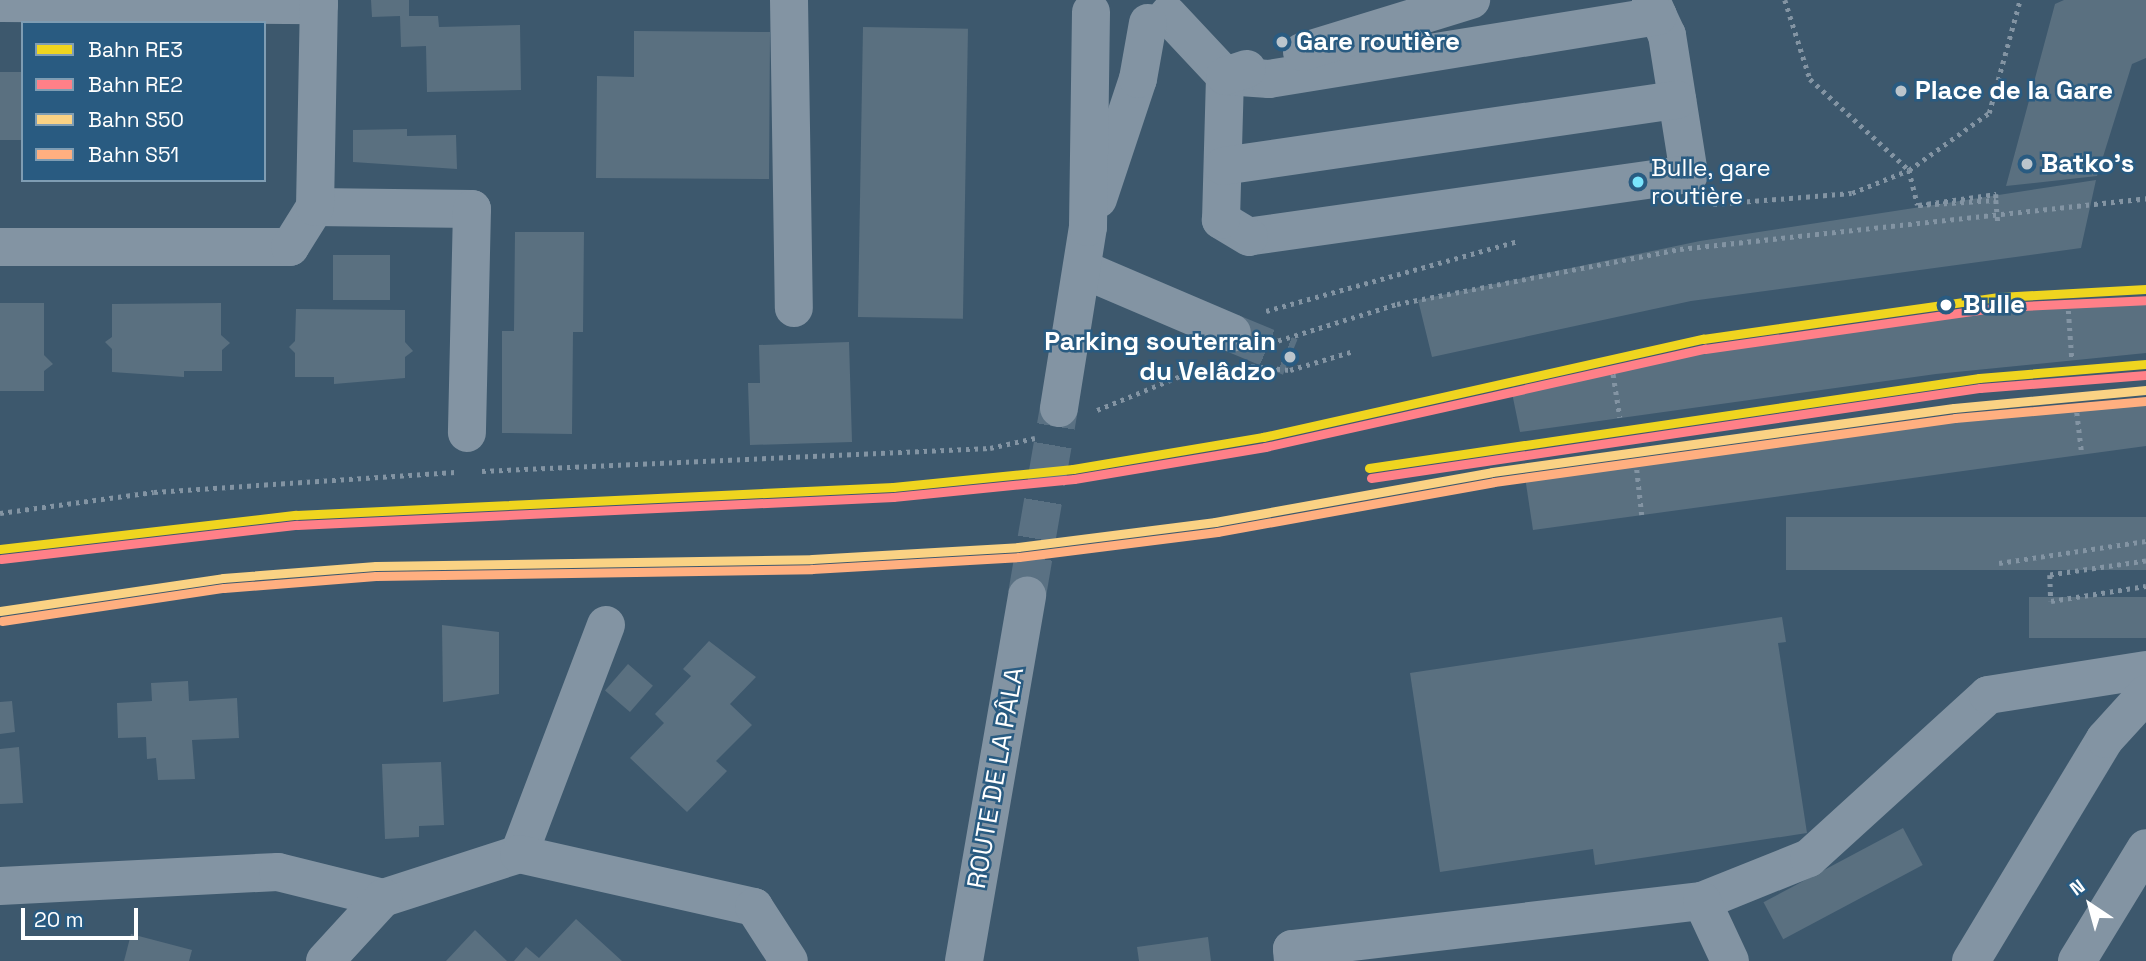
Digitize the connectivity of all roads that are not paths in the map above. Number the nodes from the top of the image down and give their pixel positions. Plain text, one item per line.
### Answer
1 (789, 0) edge
2 (1471, 0) edge
3 (319, 2) edge
4 (0, 3) edge
5 (1085, 6) edge
6 (1168, 13) edge
7 (1659, 18) edge
8 (1225, 90) junction
9 (1677, 100) junction
10 (1223, 166) junction
11 (315, 207) junction
12 (1088, 227) junction
13 (0, 247) edge
14 (1082, 270) junction
15 (794, 308) dead end
16 (1239, 349) tunnel mouth
17 (1059, 408) tunnel mouth
18 (467, 433) dead end
19 (1027, 596) tunnel mouth
20 (606, 625) dead end
21 (2146, 670) edge
22 (2146, 694) edge
23 (2146, 848) edge
24 (519, 854) junction
25 (0, 886) edge
26 (383, 898) junction
27 (1702, 901) junction
28 (325, 961) edge
29 (789, 961) edge
30 (964, 961) edge
31 (1293, 961) edge
32 (1730, 961) edge
33 (1971, 961) edge
34 (2077, 961) edge

1 - 15 street
2 - 8 street
3 - 4 street
3 - 11 street
5 - 6 street
5 - 12 street
6 - 8 street
6 - 12 street
7 - 8 street
7 - 9 street
8 - 10 street
9 - 10 street
9 - 10 street
11 - 13 street
11 - 18 street
12 - 14 street
14 - 16 street
14 - 17 street
19 - 30 street, ROUTE DE LA PÂLA
20 - 24 street
21 - 27 street
22 - 33 street
23 - 34 street
24 - 26 street
24 - 29 street
25 - 26 street
26 - 28 street
27 - 31 street
27 - 32 street

